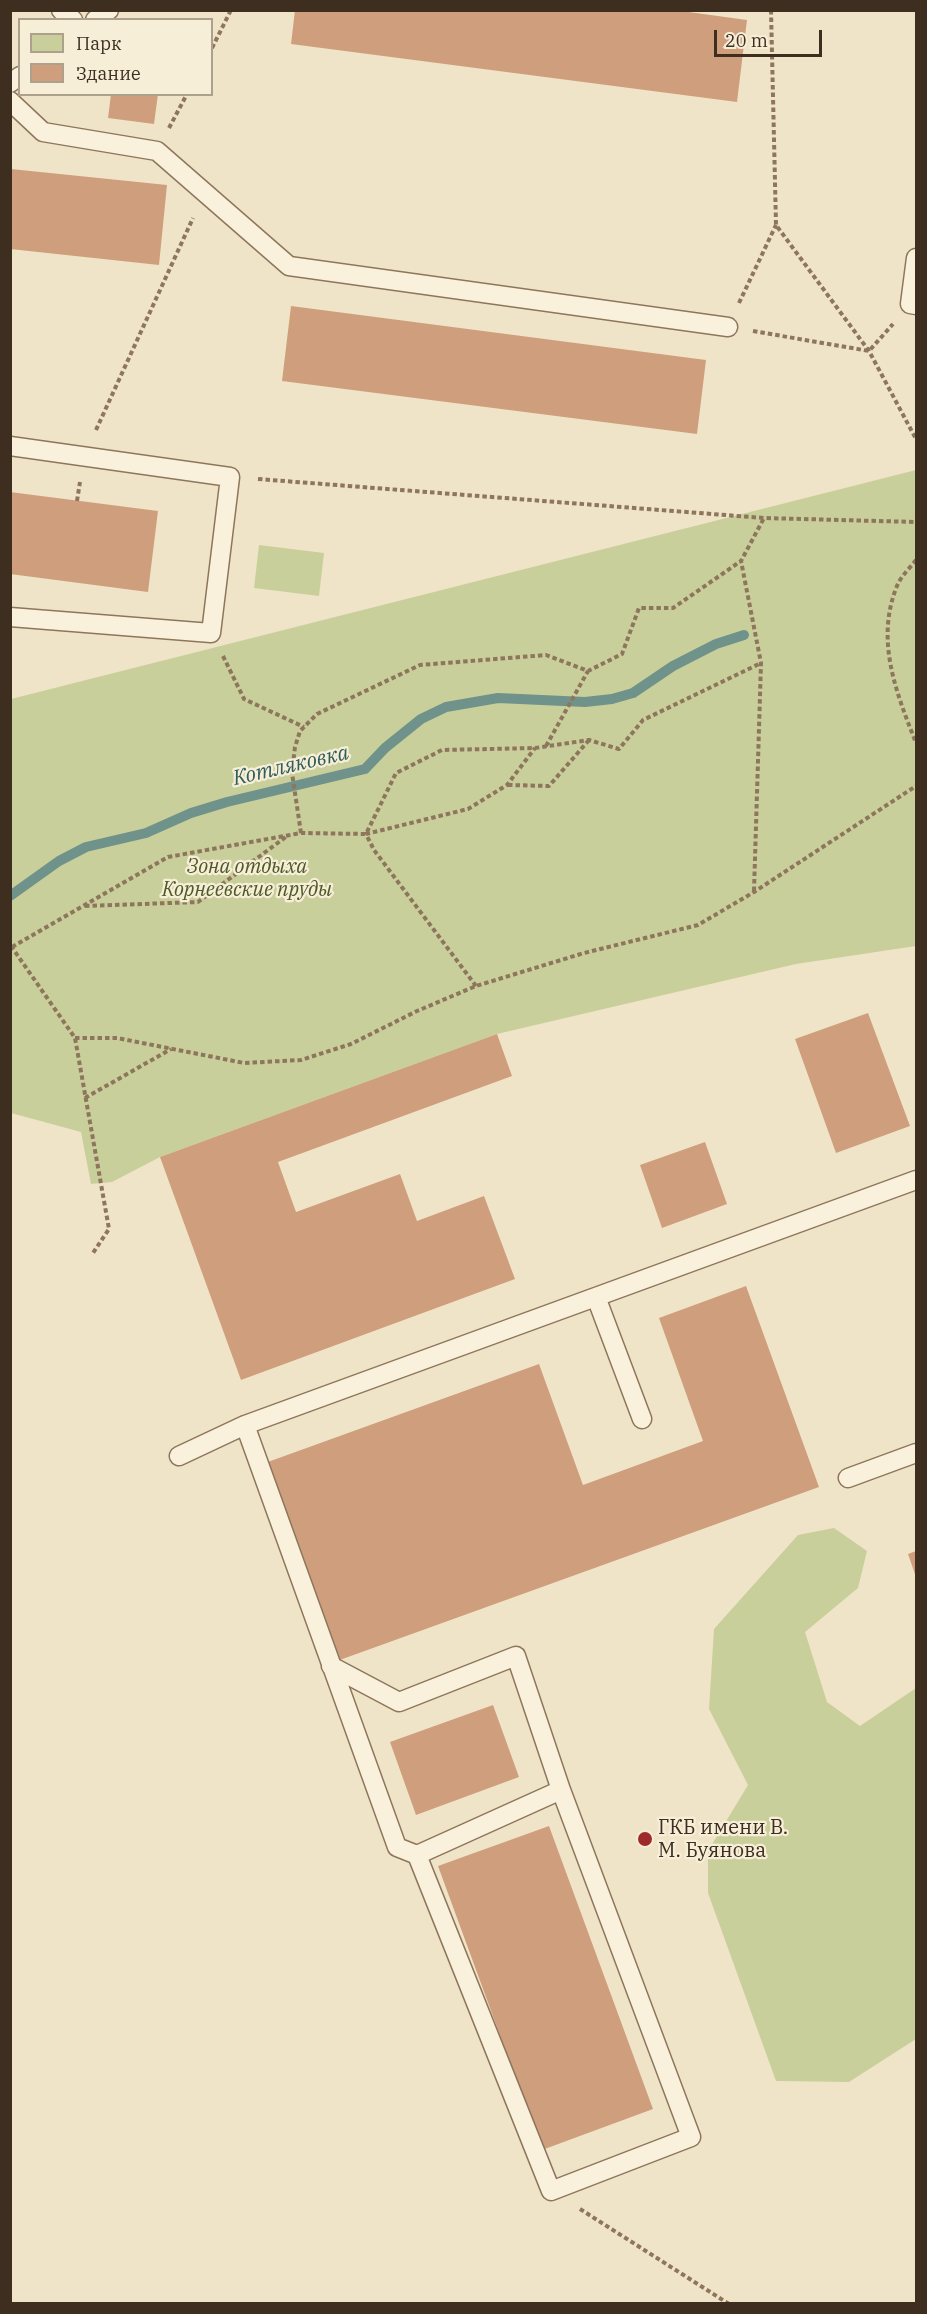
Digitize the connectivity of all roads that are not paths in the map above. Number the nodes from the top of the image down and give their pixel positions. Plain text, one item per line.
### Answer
1 (10, 101) edge
2 (916, 258) edge
3 (913, 305) edge
4 (728, 327) road end
5 (10, 446) edge
6 (10, 617) edge
7 (916, 1180) edge
8 (596, 1297) junction
9 (642, 1419) dead end
10 (245, 1425) junction
11 (916, 1453) edge
12 (179, 1456) dead end
13 (848, 1478) dead end
14 (331, 1666) junction
15 (561, 1790) junction
16 (417, 1855) junction

1 - 4 lane
2 - 3 lane
5 - 6 lane
7 - 8 lane
8 - 9 lane
8 - 10 lane
10 - 12 lane
10 - 14 lane
11 - 13 lane
14 - 15 lane
14 - 16 lane
15 - 16 lane
15 - 16 lane

